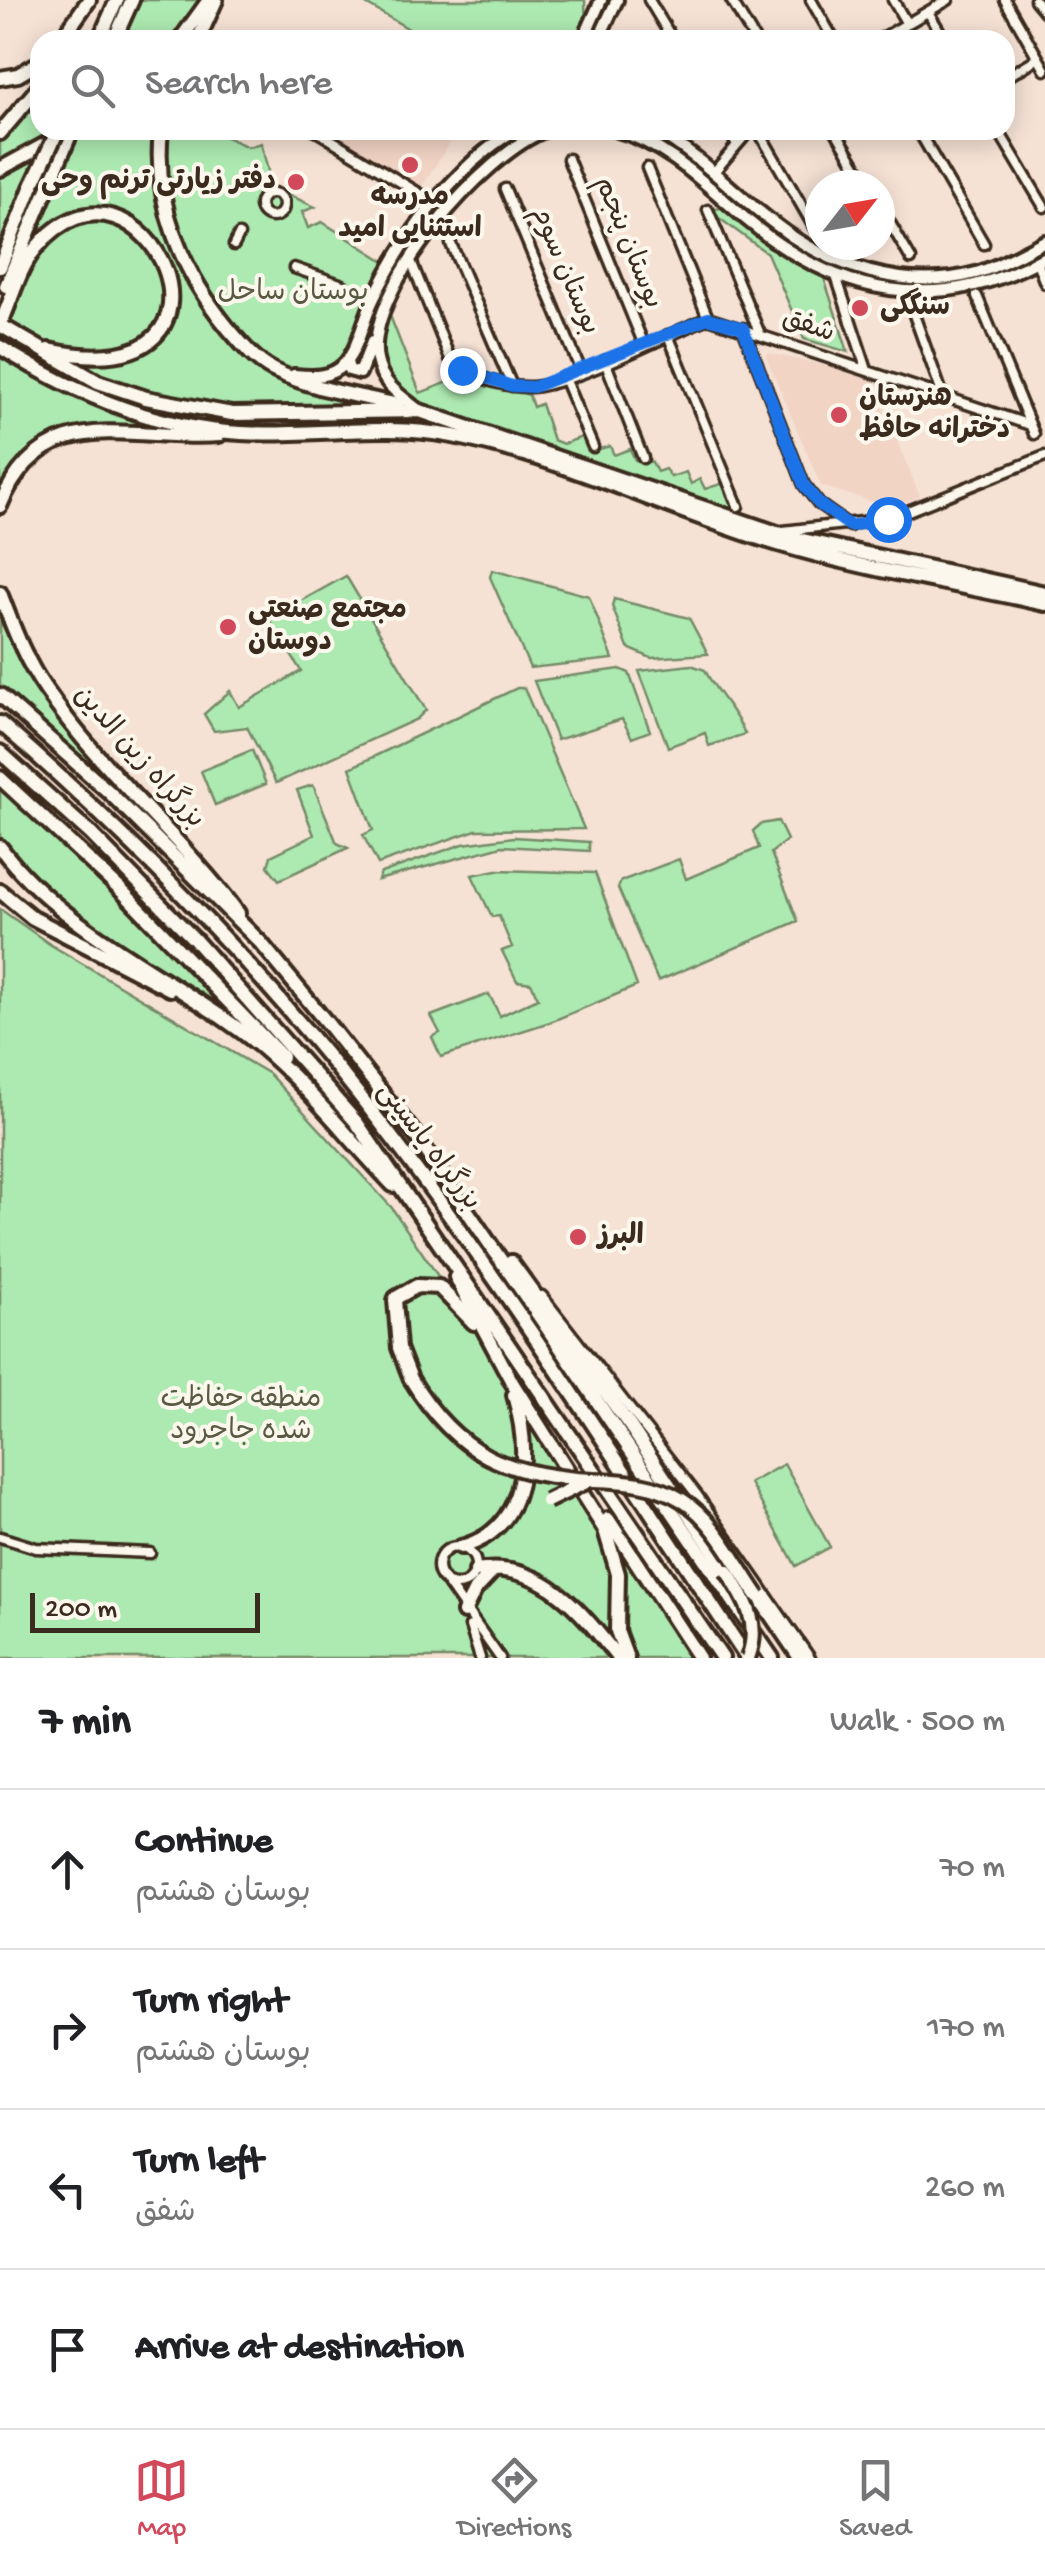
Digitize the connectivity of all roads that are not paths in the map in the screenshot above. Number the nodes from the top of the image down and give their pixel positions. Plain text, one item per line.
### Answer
1 (89, 0) edge
2 (117, 0) edge
3 (132, 0) edge
4 (213, 0) edge
5 (601, 0) edge
6 (618, 0) edge
7 (650, 0) edge
8 (732, 0) edge
9 (811, 0) edge
10 (893, 0) edge
11 (948, 0) edge
12 (1005, 0) edge
13 (1036, 0) edge
14 (928, 12) junction
15 (1045, 12) edge
16 (907, 24) junction
17 (74, 26) junction
18 (70, 30) edge
19 (73, 30) edge
20 (104, 30) edge
21 (118, 30) edge
22 (188, 30) edge
23 (202, 30) edge
24 (588, 30) edge
25 (603, 30) edge
26 (668, 30) edge
27 (749, 30) edge
28 (828, 30) edge
29 (896, 30) edge
30 (939, 30) edge
31 (1038, 58) junction
32 (30, 68) edge
33 (1045, 70) edge
34 (1015, 72) edge
35 (0, 78) edge
36 (30, 98) edge
37 (0, 134) edge
38 (52, 140) edge
39 (53, 140) edge
40 (66, 140) edge
41 (161, 140) edge
42 (331, 140) edge
43 (502, 140) edge
44 (526, 140) edge
45 (637, 140) edge
46 (669, 140) edge
47 (733, 140) edge
48 (741, 140) edge
49 (764, 140) edge
50 (841, 140) edge
51 (924, 140) edge
52 (1004, 140) edge
53 (736, 145) junction
54 (568, 158) dead end
55 (647, 168) dead end
56 (0, 169) edge
57 (859, 170) edge
58 (714, 172) junction
59 (504, 189) dead end
60 (435, 203) junction
61 (1044, 207) edge
62 (708, 210) dead end
63 (805, 211) edge
64 (895, 232) edge
65 (239, 234) dead end
66 (1045, 241) edge
67 (805, 243) edge
68 (451, 244) dead end
69 (984, 244) dead end
70 (234, 245) dead end
71 (400, 253) junction
72 (911, 259) dead end
73 (1041, 259) edge
74 (831, 260) edge
75 (837, 260) edge
76 (411, 261) junction
77 (0, 266) edge
78 (294, 268) dead end
79 (836, 276) junction
80 (1045, 282) edge
81 (343, 285) dead end
82 (977, 296) dead end
83 (4, 302) edge
84 (912, 312) dead end
85 (708, 318) junction
86 (379, 323) junction
87 (0, 325) edge
88 (743, 328) junction
89 (760, 334) junction
90 (668, 335) junction
91 (644, 345) junction
92 (31, 346) junction
93 (0, 348) edge
94 (604, 361) junction
95 (346, 362) junction
96 (867, 370) junction
97 (582, 371) junction
98 (283, 374) junction
99 (564, 378) junction
100 (512, 386) junction
101 (943, 396) junction
102 (420, 411) junction
103 (242, 433) junction
104 (593, 447) dead end
105 (1045, 456) edge
106 (643, 458) dead end
107 (0, 506) edge
108 (738, 506) dead end
109 (850, 526) junction
110 (776, 532) junction
111 (0, 593) edge
112 (1045, 593) edge
113 (1045, 604) edge
114 (0, 695) edge
115 (0, 723) edge
116 (0, 752) edge
117 (0, 778) edge
118 (0, 847) edge
119 (0, 891) edge
120 (261, 943) junction
121 (194, 1001) junction
122 (328, 1112) junction
123 (418, 1209) junction
124 (468, 1210) junction
125 (427, 1222) junction
126 (519, 1274) junction
127 (494, 1347) junction
128 (508, 1374) junction
129 (523, 1398) junction
130 (590, 1480) junction
131 (547, 1502) dead end
132 (0, 1537) edge
133 (461, 1547) junction
134 (150, 1553) dead end
135 (494, 1569) junction
136 (476, 1571) junction
137 (446, 1582) junction
138 (464, 1612) junction
139 (484, 1640) junction
140 (480, 1658) edge
141 (490, 1658) edge
142 (500, 1658) edge
143 (618, 1658) edge
144 (627, 1658) edge
145 (700, 1658) edge
146 (722, 1658) edge
147 (748, 1658) edge
148 (772, 1658) edge
149 (800, 1658) edge
150 (810, 1658) edge

1 - 17 highway
2 - 20 highway
3 - 21 highway
4 - 22 highway
4 - 23 highway
5 - 24 main road
6 - 25 main road
7 - 26 street
8 - 27 street
9 - 28 street
10 - 16 street
11 - 14 street
12 - 31 street
13 - 15 street
14 - 16 street
14 - 30 street
16 - 29 street
17 - 18 highway
17 - 19 highway
31 - 33 street
31 - 34 street
32 - 35 highway
36 - 37 highway
38 - 56 highway
39 - 77 highway, bridge
40 - 83 highway
41 - 98 highway
42 - 60 street
43 - 60 main road
44 - 76 main road
45 - 79 main road
46 - 58 main road
47 - 53 street
48 - 53 street
49 - 63 street
50 - 57 street
51 - 69 street
52 - 61 street
53 - 58 street
54 - 91 street, بوستان پنجم
55 - 85 street
58 - 67 main road
59 - 97 street, بوستان سوم
60 - 71 main road
62 - 89 street
64 - 72 street
65 - 70 street
66 - 75 main road
68 - 100 street
71 - 76 main road
71 - 95 main road
73 - 79 main road
73 - 80 street
74 - 79 main road
76 - 86 main road
76 - 100 street
78 - 81 street
79 - 96 street
82 - 101 street, شفق
83 - 87 highway
83 - 92 highway
84 - 101 street
85 - 88 street, شفق
85 - 90 street
86 - 95 main road
86 - 102 main road
87 - 92 highway
88 - 89 street, شفق
88 - 109 street
89 - 96 street, شفق
90 - 91 street
90 - 108 street
91 - 94 street
92 - 102 highway
93 - 103 highway
94 - 97 street
94 - 106 street
95 - 98 main road
96 - 101 street, شفق
97 - 99 street
98 - 102 highway
99 - 100 street
99 - 104 street
102 - 110 highway
103 - 107 highway
103 - 113 highway
105 - 109 street
109 - 110 street
110 - 112 highway
111 - 120 highway, بزرگراه زین الدین
114 - 120 highway
115 - 147 highway, بزرگراه یاسینی
116 - 123 highway, بزرگراه یاسینی
117 - 122 highway
118 - 121 highway
119 - 121 highway
120 - 124 highway
121 - 122 highway
122 - 123 highway
123 - 125 highway, بزرگراه یاسینی
124 - 126 highway
124 - 148 highway
125 - 127 highway
125 - 146 highway, بزرگراه یاسینی
126 - 147 highway, bridge
126 - 150 street
127 - 128 highway
127 - 130 highway, bridge
128 - 129 highway
128 - 133 highway
129 - 144 highway
129 - 145 highway
130 - 131 highway, bridge
130 - 149 highway, bridge
132 - 134 street
133 - 136 street
133 - 137 street
135 - 136 highway
135 - 138 highway
135 - 143 highway
136 - 137 street
137 - 138 street
138 - 139 street
138 - 140 street
139 - 141 street
139 - 142 street

